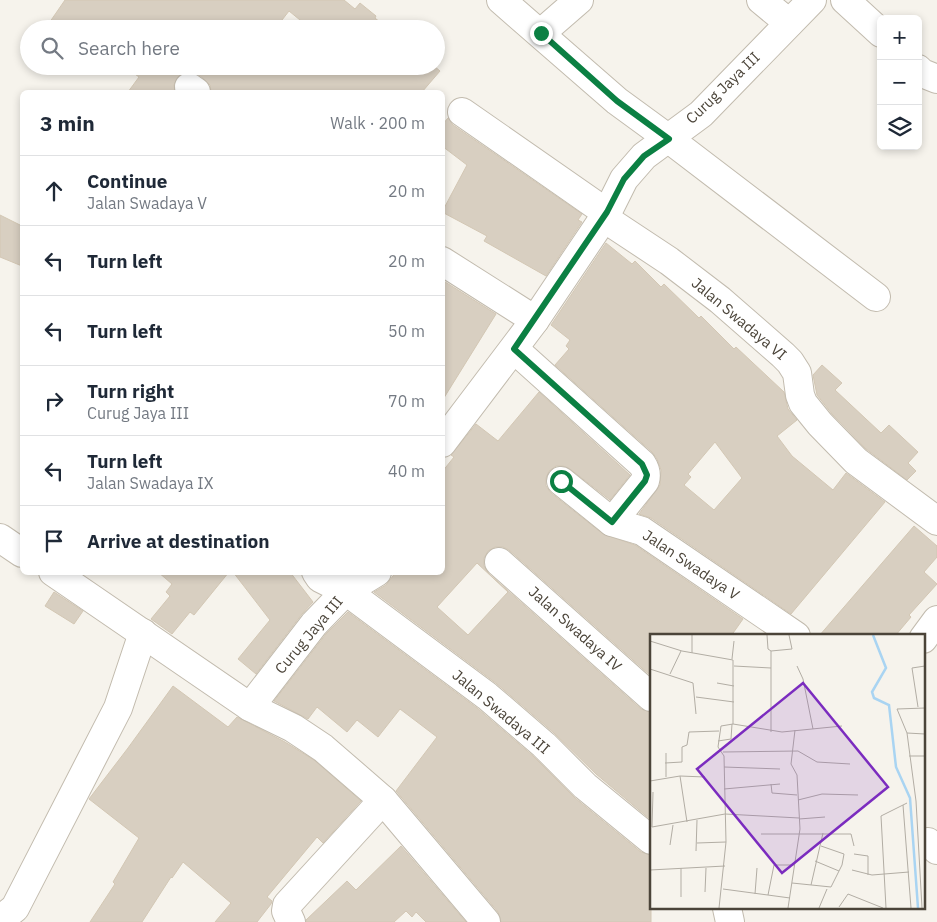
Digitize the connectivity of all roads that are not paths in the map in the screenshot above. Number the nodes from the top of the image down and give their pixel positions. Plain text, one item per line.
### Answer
1 (501, 0) edge
2 (579, 0) edge
3 (761, 0) edge
4 (812, 0) edge
5 (845, 0) edge
6 (789, 23) junction
7 (877, 29) edge
8 (541, 33) junction
9 (922, 73) edge
10 (937, 80) edge
11 (462, 112) dead end
12 (669, 139) junction
13 (605, 215) junction
14 (445, 263) edge
15 (876, 297) dead end
16 (535, 320) junction
17 (514, 349) junction
18 (445, 438) edge
19 (561, 481) dead end
20 (937, 521) edge
21 (612, 522) junction
22 (0, 538) edge
23 (20, 551) edge
24 (499, 562) dead end
25 (57, 575) edge
26 (318, 575) edge
27 (372, 575) edge
28 (346, 592) junction
29 (937, 620) edge
30 (143, 633) junction
31 (793, 634) edge
32 (924, 639) edge
33 (650, 695) edge
34 (250, 707) junction
35 (383, 800) junction
36 (650, 839) edge
37 (0, 920) edge
38 (291, 922) edge
39 (486, 922) edge

1 - 8 street
2 - 8 street
3 - 6 street
4 - 6 street, Curug Jaya III
5 - 7 street
6 - 12 street, Curug Jaya III
8 - 12 street
9 - 10 street
11 - 13 street, Jalan Swadaya VI
12 - 13 street, Curug Jaya III
12 - 15 street
13 - 16 street, Curug Jaya III
13 - 20 street, Jalan Swadaya VI
14 - 16 street
16 - 17 street, Curug Jaya III
17 - 18 street, Curug Jaya III
17 - 21 street
19 - 21 street, Jalan Swadaya V
21 - 31 street, Jalan Swadaya V
22 - 23 street
24 - 33 street, Jalan Swadaya IV
25 - 30 street
26 - 28 street, Jalan Swadaya III
27 - 28 street, Curug Jaya III
28 - 34 street, Curug Jaya III
28 - 36 street, Jalan Swadaya III
29 - 32 street
30 - 34 street
30 - 37 street
34 - 35 street
35 - 38 street
35 - 39 street

